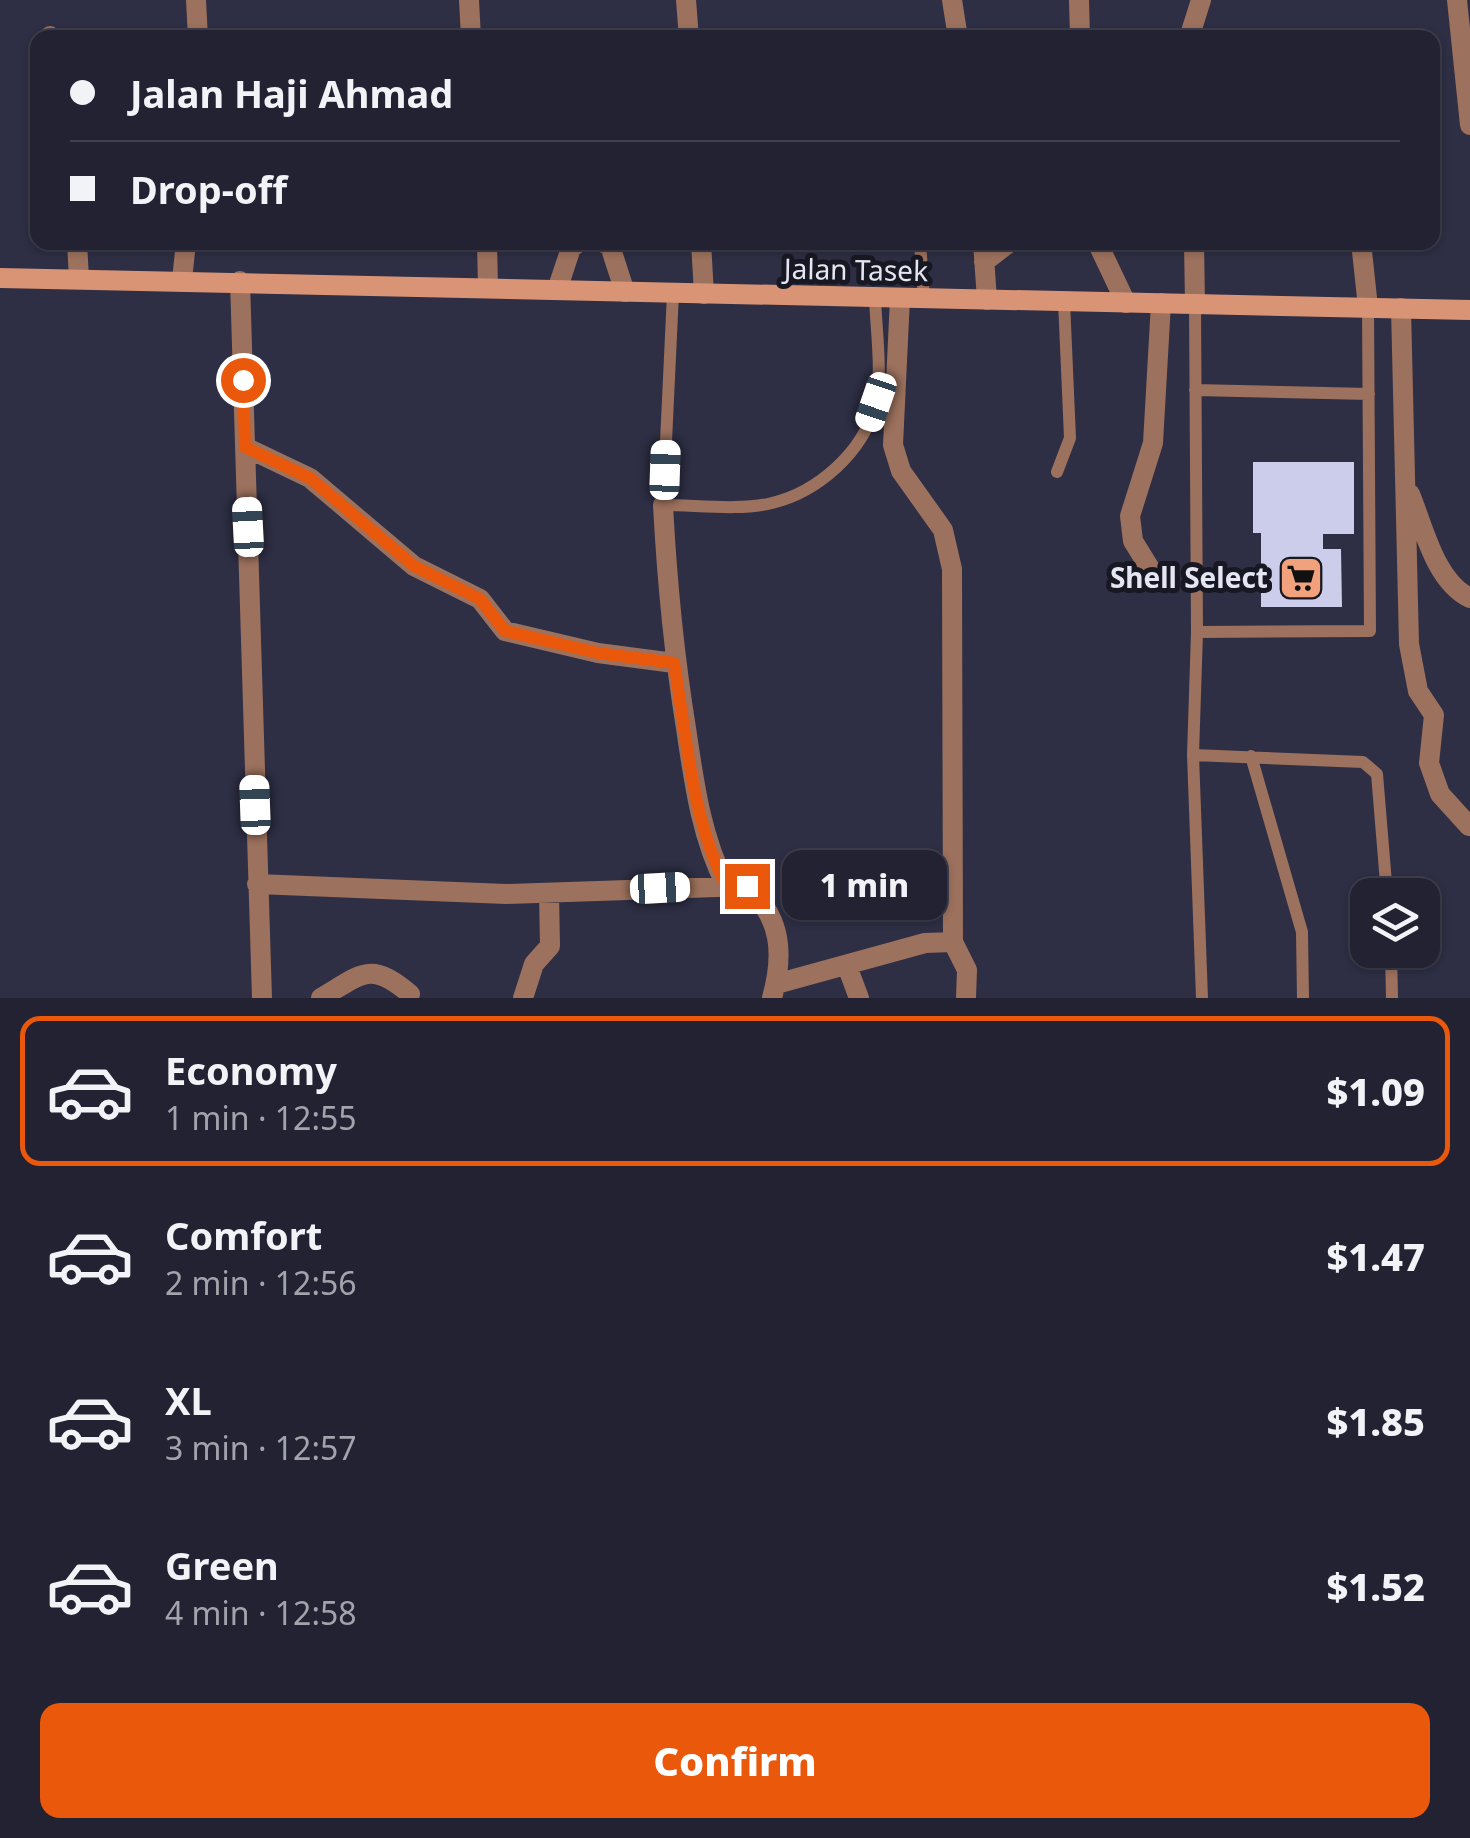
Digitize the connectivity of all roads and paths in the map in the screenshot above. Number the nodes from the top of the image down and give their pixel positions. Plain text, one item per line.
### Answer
1 (196, 0) edge
2 (492, 0) edge
3 (686, 0) edge
4 (952, 0) edge
5 (1079, 0) edge
6 (1201, 0) edge
7 (1457, 0) edge
8 (470, 5) edge
9 (198, 30) edge
10 (472, 30) edge
11 (688, 30) edge
12 (957, 30) edge
13 (1080, 30) edge
14 (1192, 30) edge
15 (1470, 125) edge
16 (77, 250) edge
17 (185, 250) edge
18 (488, 250) edge
19 (569, 250) edge
20 (612, 250) edge
21 (701, 250) edge
22 (921, 250) edge
23 (1101, 250) edge
24 (1194, 250) edge
25 (1362, 250) edge
26 (984, 252) edge
27 (0, 278) edge
28 (79, 279) junction
29 (182, 280) junction
30 (240, 281) junction
31 (488, 288) junction
32 (557, 290) junction
33 (625, 292) junction
34 (673, 293) junction
35 (704, 294) junction
36 (876, 297) junction
37 (900, 298) junction
38 (924, 298) junction
39 (986, 300) junction
40 (1064, 302) junction
41 (1126, 302) junction
42 (1161, 304) junction
43 (1194, 304) junction
44 (1368, 308) junction
45 (1400, 308) junction
46 (1470, 310) edge
47 (1195, 390) junction
48 (1368, 394) junction
49 (245, 447) junction
50 (1057, 472) dead end
51 (1405, 483) junction
52 (663, 505) junction
53 (1154, 575) dead end
54 (1470, 598) edge
55 (1196, 632) junction
56 (674, 663) junction
57 (1193, 755) junction
58 (1251, 756) junction
59 (1470, 826) edge
60 (1386, 878) edge
61 (258, 884) junction
62 (726, 885) junction
63 (548, 893) junction
64 (953, 942) junction
65 (847, 966) junction
66 (1391, 968) edge
67 (774, 991) edge
68 (410, 994) dead end
69 (262, 998) edge
70 (321, 998) edge
71 (523, 998) edge
72 (859, 998) edge
73 (966, 998) edge
74 (1202, 998) edge
75 (1303, 998) edge
76 (1392, 998) edge

1 - 9 street
2 - 8 street
3 - 11 street
4 - 12 street
5 - 13 street
6 - 14 street
7 - 15 street
8 - 10 street
16 - 28 street
17 - 29 street
18 - 31 street
19 - 32 street
20 - 33 street
21 - 35 street
22 - 38 lane
23 - 41 street
24 - 43 street
25 - 44 street
26 - 39 street
27 - 28 main road, Jalan Tasek
28 - 29 main road, Jalan Tasek
29 - 30 main road, Jalan Tasek
30 - 31 main road, Jalan Tasek
30 - 49 street
31 - 32 main road, Jalan Tasek
32 - 33 main road, Jalan Tasek
33 - 34 main road, Jalan Tasek
34 - 35 main road, Jalan Tasek
34 - 52 lane
35 - 36 main road, Jalan Tasek
36 - 37 main road, Jalan Tasek
36 - 52 lane
37 - 38 main road, Jalan Tasek
37 - 64 street
38 - 39 main road, Jalan Tasek
39 - 40 main road, Jalan Tasek
40 - 41 main road, Jalan Tasek
40 - 50 lane
41 - 42 main road, Jalan Tasek
42 - 43 main road, Jalan Tasek
42 - 53 street
43 - 44 main road, Jalan Tasek
43 - 47 lane
44 - 45 main road, Jalan Tasek
44 - 48 lane
45 - 46 main road, Jalan Tasek
45 - 51 street
47 - 48 lane
47 - 55 lane
48 - 55 lane
49 - 56 street
49 - 61 street
51 - 54 street
51 - 59 street
52 - 56 street
55 - 57 lane
56 - 62 street
57 - 58 lane
57 - 74 lane
58 - 60 lane
58 - 75 lane
61 - 63 street
61 - 69 street
62 - 63 street
62 - 67 street
63 - 71 street
64 - 65 street
64 - 73 street
65 - 67 street
65 - 72 street
66 - 76 lane
68 - 70 street

